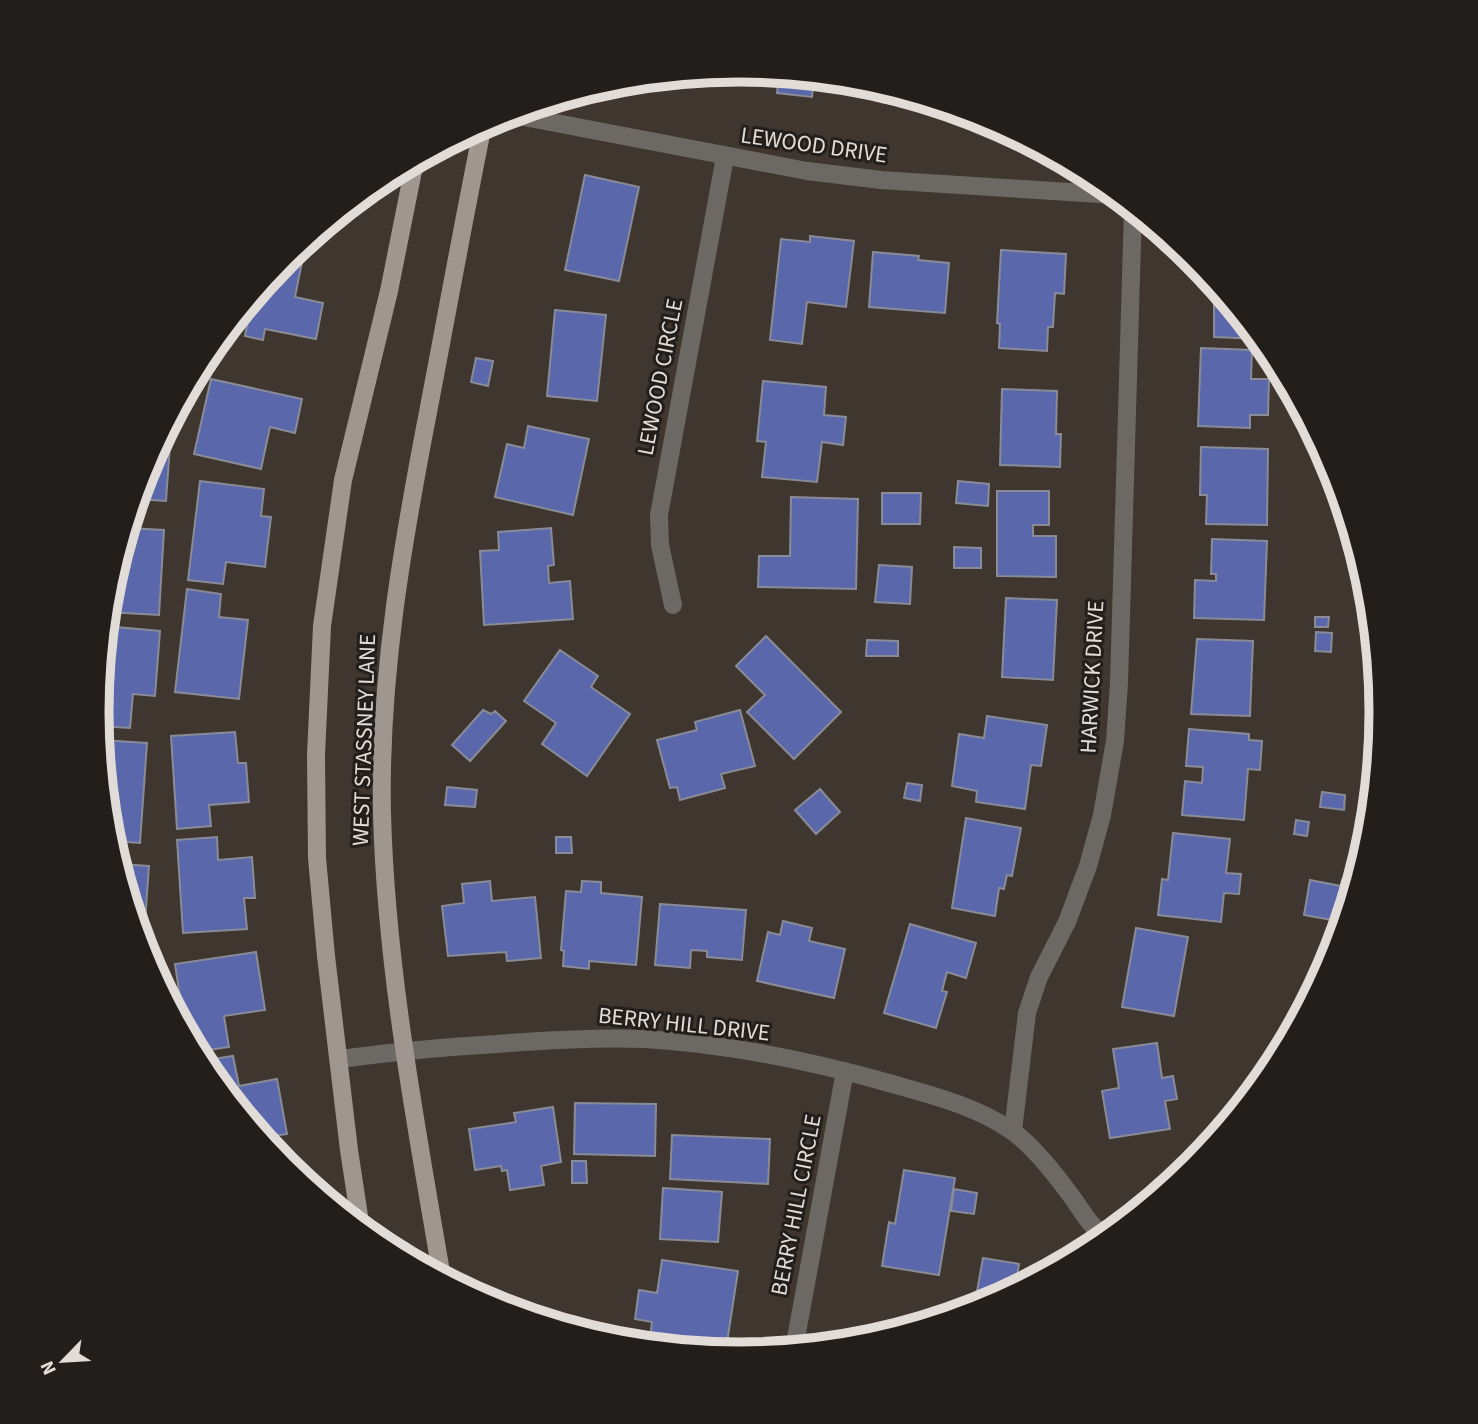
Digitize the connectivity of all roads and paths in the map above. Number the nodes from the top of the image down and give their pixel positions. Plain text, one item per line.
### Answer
1 (531, 118) edge
2 (481, 138) edge
3 (725, 157) junction
4 (412, 174) edge
5 (1097, 194) edge
6 (1133, 221) edge
7 (673, 605) dead end
8 (405, 1050) junction
9 (340, 1059) junction
10 (845, 1071) junction
11 (1013, 1131) junction
12 (359, 1214) edge
13 (1098, 1229) edge
14 (440, 1266) edge
15 (796, 1338) edge

1 - 3 street, LEWOOD DRIVE
2 - 8 main road, WEST STASSNEY LANE
3 - 5 street, LEWOOD DRIVE
3 - 7 street, LEWOOD CIRCLE
4 - 9 main road, WEST STASSNEY LANE
6 - 11 street, HARWICK DRIVE
8 - 9 street, BERRY HILL DRIVE
8 - 10 street, BERRY HILL DRIVE
8 - 14 main road, WEST STASSNEY LANE
9 - 12 main road, WEST STASSNEY LANE
10 - 11 street, BERRY HILL DRIVE
10 - 15 street, BERRY HILL CIRCLE
11 - 13 street, BERRY HILL DRIVE

